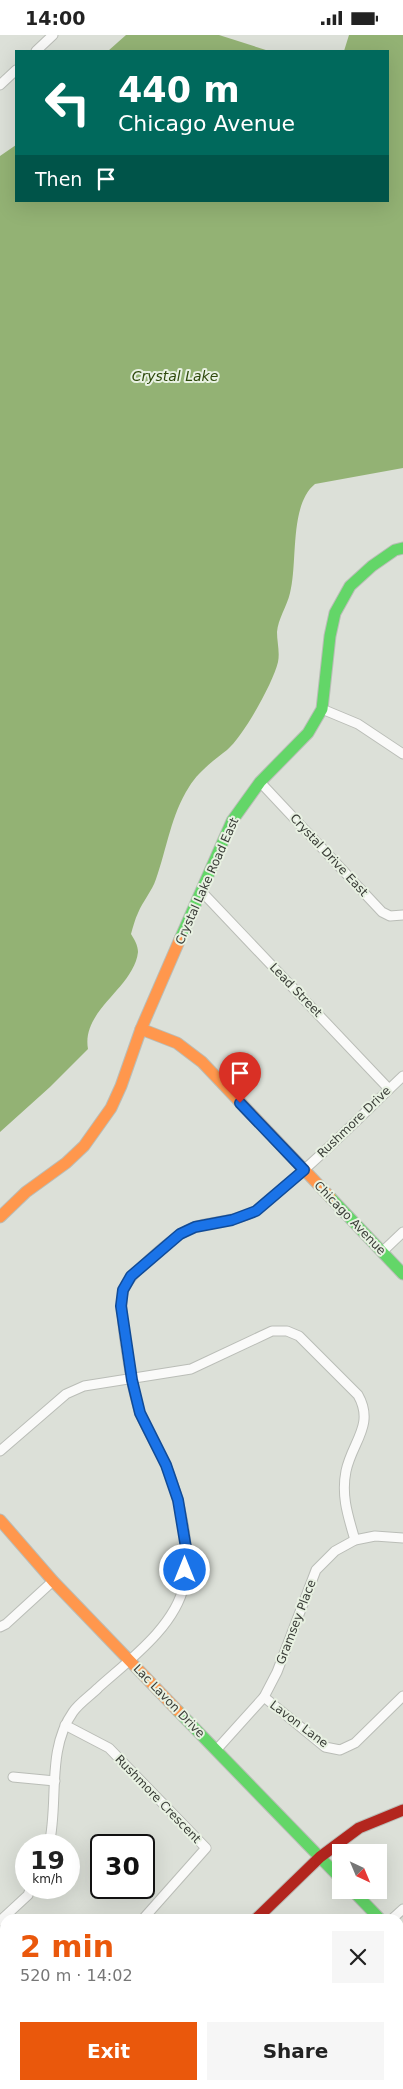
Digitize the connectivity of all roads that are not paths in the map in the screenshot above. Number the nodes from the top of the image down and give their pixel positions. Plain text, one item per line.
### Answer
1 (53, 35) edge
2 (37, 50) edge
3 (15, 71) edge
4 (0, 85) edge
5 (403, 548) edge
6 (322, 709) junction
7 (403, 754) edge
8 (260, 782) junction
9 (202, 892) junction
10 (403, 915) edge
11 (140, 1029) junction
12 (403, 1076) edge
13 (390, 1089) junction
14 (304, 1170) junction
15 (0, 1217) edge
16 (403, 1232) edge
17 (382, 1252) junction
18 (403, 1274) edge
19 (132, 1380) junction
20 (0, 1451) edge
21 (0, 1520) edge
22 (403, 1538) edge
23 (355, 1540) junction
24 (53, 1581) junction
25 (0, 1627) edge
26 (129, 1660) junction
27 (403, 1696) edge
28 (264, 1697) junction
29 (65, 1725) junction
30 (218, 1752) junction
31 (13, 1777) dead end
32 (55, 1781) junction
33 (403, 1809) edge
34 (50, 1834) edge
35 (320, 1857) junction
36 (332, 1870) edge
37 (24, 1899) edge
38 (361, 1899) edge
39 (10, 1914) edge
40 (147, 1914) edge
41 (261, 1914) edge
42 (375, 1914) edge

1 - 2 street
3 - 4 street
5 - 6 street, Crystal Lake Road East
6 - 7 street
6 - 8 street, Crystal Lake Road East
8 - 9 street, Crystal Lake Road East
8 - 10 street, Crystal Drive East
9 - 11 street, Crystal Lake Road East
9 - 13 street, Lead Street
11 - 14 street, Chicago Avenue
11 - 15 street, Crystal Lake Road East
12 - 13 street, Rushmore Drive
13 - 14 street, Rushmore Drive
14 - 17 street, Chicago Avenue
14 - 19 street, Rushmore Drive
16 - 17 street
17 - 18 street, Chicago Avenue
19 - 20 street
19 - 23 street
19 - 26 street, Rushmore Drive
21 - 24 street, Lac Lavon Drive
22 - 23 street, Gramsey Place
23 - 28 street, Gramsey Place
24 - 25 street
24 - 26 street, Lac Lavon Drive
26 - 29 street, Rushmore Drive
26 - 30 street, Lac Lavon Drive
27 - 28 street, Lavon Lane
28 - 30 street, Gramsey Place
29 - 32 street, Rushmore Drive
29 - 40 street, Rushmore Crescent
30 - 35 street, Lac Lavon Drive
31 - 32 street
32 - 34 street, Rushmore Drive
33 - 35 street
35 - 36 street, Lac Lavon Drive
35 - 41 street
37 - 39 street
38 - 42 street

